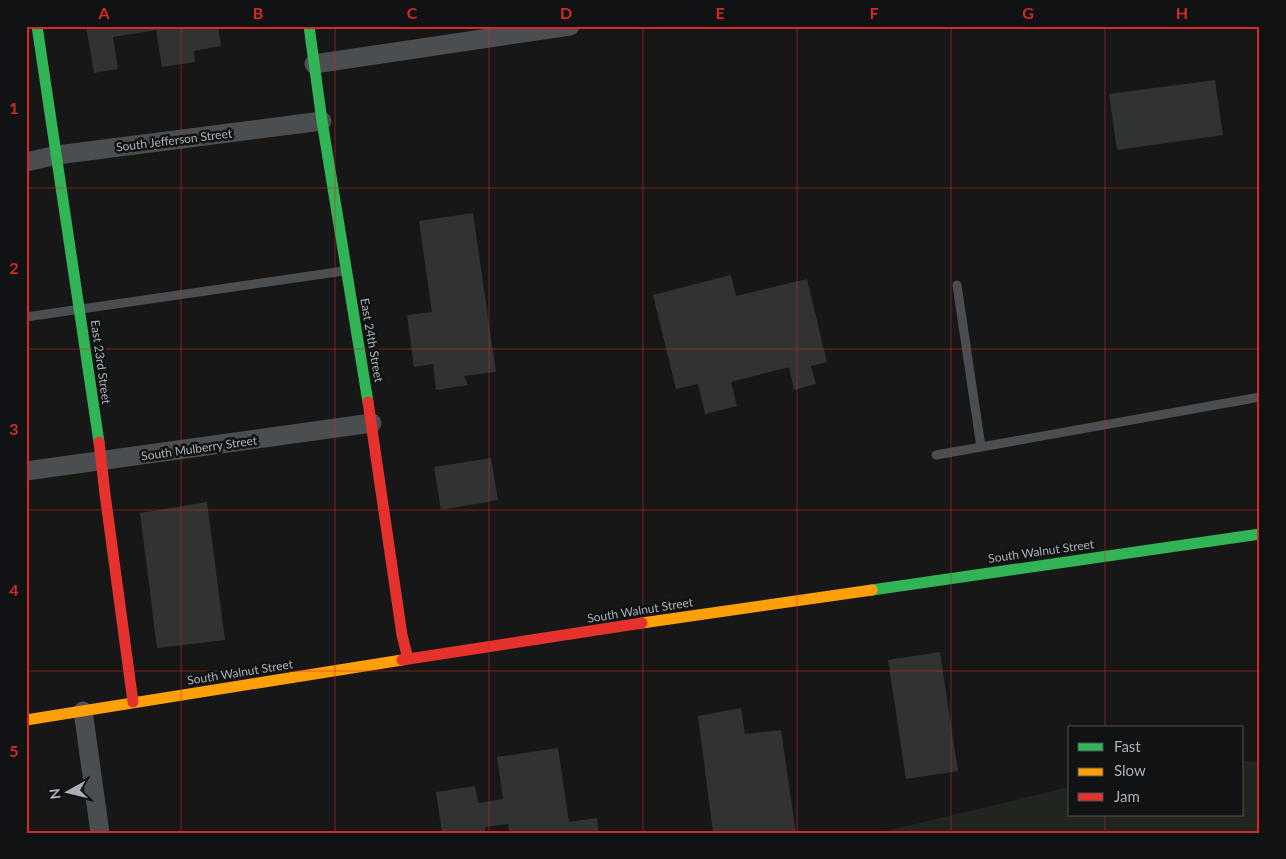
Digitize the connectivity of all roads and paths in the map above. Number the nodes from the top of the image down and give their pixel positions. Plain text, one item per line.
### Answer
1 (37, 26) edge
2 (309, 26) edge
3 (570, 26) edge
4 (314, 64) junction
5 (322, 122) junction
6 (57, 155) junction
7 (26, 162) edge
8 (346, 271) junction
9 (957, 285) dead end
10 (80, 310) junction
11 (26, 317) edge
12 (1260, 397) edge
13 (372, 423) junction
14 (981, 447) junction
15 (936, 455) dead end
16 (102, 461) junction
17 (26, 471) edge
18 (1260, 534) edge
19 (408, 659) junction
20 (133, 702) junction
21 (83, 711) junction
22 (26, 720) edge
23 (100, 833) edge

1 - 6 street, East 23rd Street
2 - 4 street, East 24th Street
3 - 4 street
4 - 5 street, East 24th Street
5 - 6 street, South Jefferson Street
5 - 8 street, East 24th Street
6 - 7 street, South Jefferson Street
6 - 10 street, East 23rd Street
8 - 10 lane
8 - 13 street, East 24th Street
9 - 14 lane
10 - 11 lane
10 - 16 street, East 23rd Street
12 - 14 lane
13 - 16 street, South Mulberry Street
13 - 19 street, East 24th Street
14 - 15 lane
16 - 17 street, South Mulberry Street
16 - 20 street, East 23rd Street
18 - 19 street, South Walnut Street
19 - 20 street, South Walnut Street
20 - 21 street, South Walnut Street
21 - 22 street, South Walnut Street
21 - 23 street

